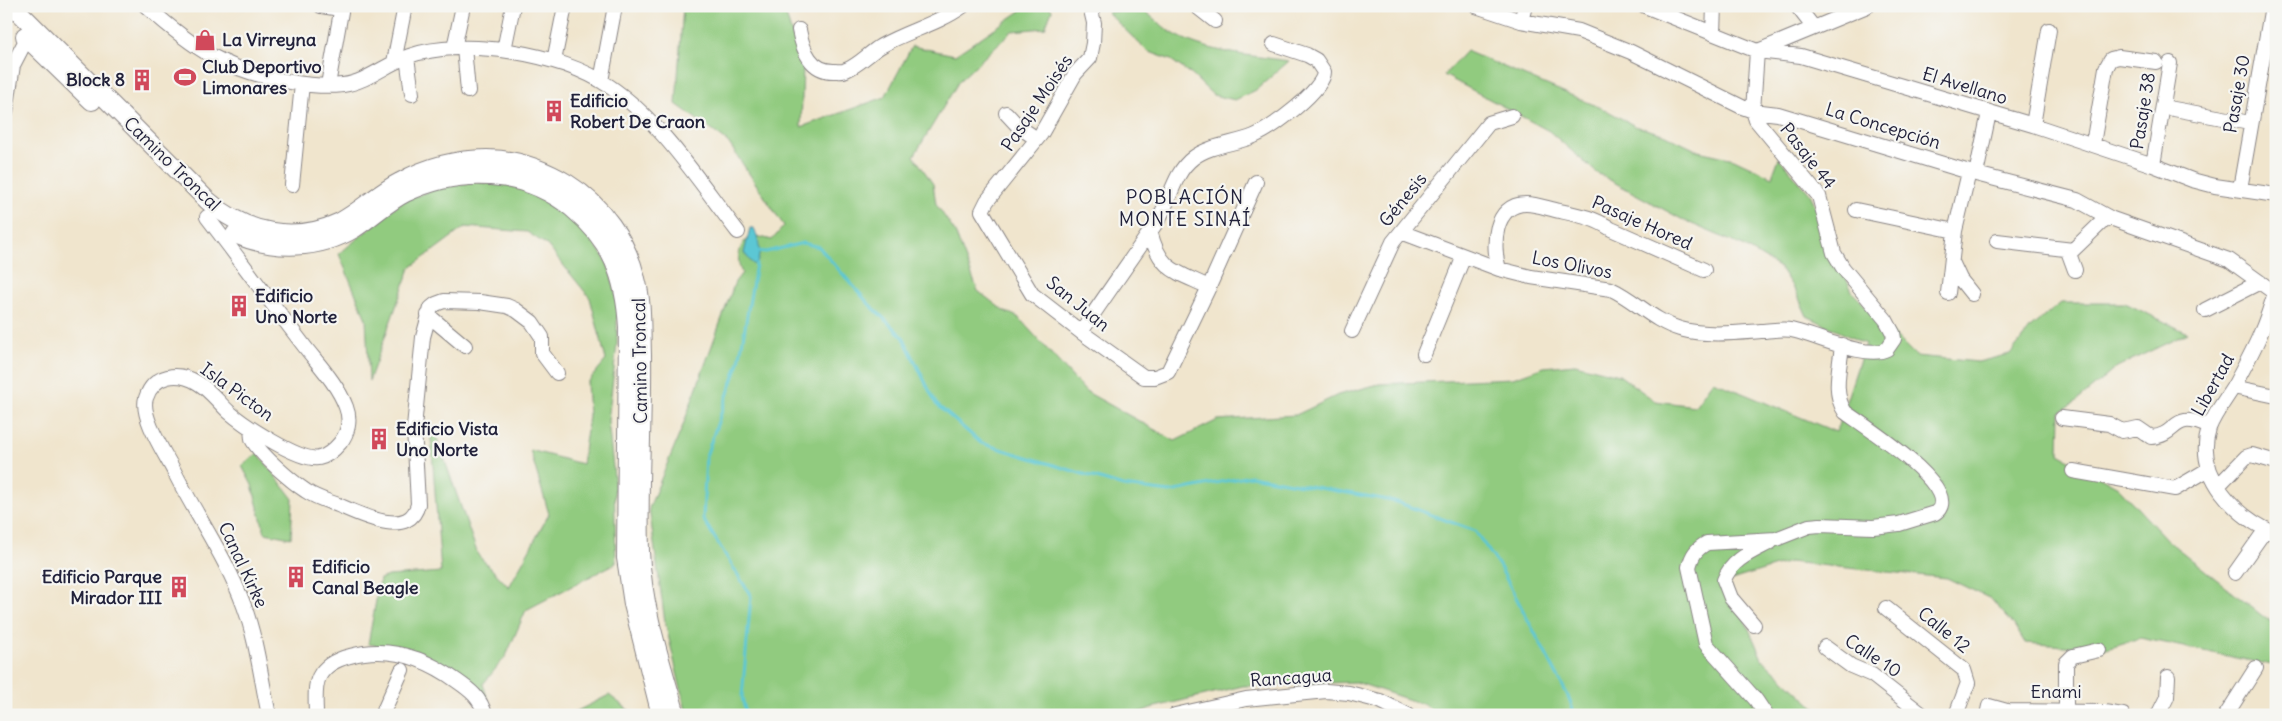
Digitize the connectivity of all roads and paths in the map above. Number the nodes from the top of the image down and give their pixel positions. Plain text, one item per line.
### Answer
1 (13, 6) edge
2 (146, 6) edge
3 (321, 6) edge
4 (405, 6) edge
5 (463, 6) edge
6 (513, 6) edge
7 (565, 6) edge
8 (615, 6) edge
9 (963, 6) edge
10 (1090, 6) edge
11 (1196, 6) edge
12 (1476, 6) edge
13 (1525, 6) edge
14 (1645, 6) edge
15 (1714, 6) edge
16 (1797, 6) edge
17 (1867, 6) edge
18 (2272, 6) edge
19 (341, 8) edge
20 (6, 17) edge
21 (1215, 21) dead end
22 (1521, 21) junction
23 (1814, 28) junction
24 (799, 30) dead end
25 (2049, 30) dead end
26 (31, 33) junction
27 (1713, 33) junction
28 (1274, 44) dead end
29 (459, 48) junction
30 (504, 50) junction
31 (1757, 51) junction
32 (2269, 59) edge
33 (401, 60) junction
34 (554, 62) junction
35 (601, 81) junction
36 (302, 84) junction
37 (328, 85) junction
38 (468, 91) dead end
39 (412, 94) dead end
40 (2163, 107) junction
41 (1753, 111) junction
42 (6, 112) edge
43 (1006, 113) dead end
44 (1989, 113) junction
45 (1512, 116) dead end
46 (2250, 123) junction
47 (2033, 125) junction
48 (1037, 139) junction
49 (2093, 144) junction
50 (2153, 165) junction
51 (1972, 173) junction
52 (1256, 182) dead end
53 (292, 185) dead end
54 (2240, 190) junction
55 (2276, 195) edge
56 (982, 210) joint
57 (1856, 210) dead end
58 (207, 216) junction
59 (2110, 218) junction
60 (1150, 231) junction
61 (1955, 231) junction
62 (738, 232) dead end
63 (1401, 232) junction
64 (244, 238) junction
65 (1996, 241) dead end
66 (2068, 251) junction
67 (1464, 256) junction
68 (239, 260) junction
69 (1953, 264) junction
70 (1499, 269) junction
71 (1704, 270) dead end
72 (2075, 270) dead end
73 (2260, 282) junction
74 (1209, 288) junction
75 (2275, 291) edge
76 (1948, 293) dead end
77 (1972, 294) dead end
78 (2205, 310) dead end
79 (428, 315) junction
80 (1352, 331) dead end
81 (1081, 332) junction
82 (1842, 345) junction
83 (465, 346) dead end
84 (1424, 354) dead end
85 (557, 373) dead end
86 (2233, 387) junction
87 (2276, 396) edge
88 (2062, 418) dead end
89 (2209, 427) junction
90 (251, 430) junction
91 (2276, 462) edge
92 (2208, 470) junction
93 (2073, 471) dead end
94 (2218, 486) junction
95 (185, 494) joint
96 (2271, 532) edge
97 (1776, 539) junction
98 (2235, 573) dead end
99 (1886, 608) dead end
100 (1754, 625) dead end
101 (1824, 647) dead end
102 (2099, 650) dead end
103 (2256, 668) dead end
104 (402, 670) dead end
105 (2168, 678) dead end
106 (1988, 710) edge
107 (1203, 711) edge
108 (2066, 711) junction
109 (269, 715) edge
110 (316, 715) edge
111 (382, 715) edge
112 (485, 715) edge
113 (662, 715) edge
114 (676, 715) edge
115 (1175, 715) edge
116 (1408, 715) edge
117 (1766, 715) edge
118 (1923, 715) edge
119 (1956, 715) edge
120 (2123, 715) edge
121 (2158, 715) edge
122 (2226, 715) edge

1 - 26 main road
2 - 36 street
3 - 19 street
4 - 33 street
5 - 29 street
6 - 30 street
7 - 34 street
8 - 35 street
9 - 24 street
10 - 48 street, Pasaje Moisés
11 - 21 street
12 - 22 street, La Concepción
13 - 22 street
14 - 27 street, El Avellano
15 - 27 street
16 - 23 street
17 - 23 street
18 - 32 street, Pasaje 30
19 - 37 street
20 - 26 main road
22 - 41 street, La Concepción
23 - 31 street
25 - 47 street
26 - 42 street
26 - 58 main road, Camino Troncal
26 - 114 main road, Camino Troncal
27 - 31 street, El Avellano
28 - 60 street
29 - 30 street
29 - 33 street
29 - 38 street
30 - 34 street
31 - 41 street
31 - 44 street, El Avellano
32 - 46 street, Pasaje 30
33 - 37 street
33 - 39 street
34 - 35 street
35 - 62 street
36 - 37 street
36 - 53 street
40 - 46 street
40 - 49 street, Pasaje 38
40 - 50 street, Pasaje 38
41 - 51 street, La Concepción
41 - 82 street, Pasaje 44
43 - 48 street
44 - 47 street, El Avellano
44 - 51 street
45 - 63 street, Génesis
46 - 54 street, Pasaje 30
47 - 49 street, El Avellano
48 - 56 street, Pasaje Moisés
49 - 50 street, El Avellano
50 - 54 street, El Avellano
51 - 59 street, La Concepción
51 - 61 street
52 - 74 street
54 - 55 street, El Avellano
56 - 81 street, San Juan
57 - 61 street
58 - 64 main road, Camino Troncal
58 - 68 street, Isla Picton
59 - 66 street
59 - 73 street, La Concepción
60 - 74 street
60 - 81 street
61 - 69 street
63 - 67 street, Los Olivos
63 - 80 street, Génesis
64 - 68 street
64 - 113 main road, Camino Troncal
65 - 66 street
66 - 72 street
67 - 70 street, Los Olivos
67 - 84 street
68 - 90 street, Isla Picton
69 - 76 street
69 - 77 street
70 - 71 street, Pasaje Hored
70 - 82 street, Los Olivos
73 - 75 street, La Concepción
73 - 78 street
74 - 81 street, San Juan
75 - 86 street, Libertad
79 - 83 street
79 - 85 street
79 - 90 street
82 - 97 street
86 - 87 street
86 - 89 street, Libertad
88 - 89 street
89 - 92 street, Libertad
90 - 95 street, Isla Picton
91 - 94 street
92 - 93 street
92 - 94 street, Libertad
94 - 96 street, Libertad
95 - 109 street, Canal Kirke
96 - 98 street
97 - 100 street
97 - 117 street
99 - 119 street, Calle 12
101 - 118 street, Calle 10
102 - 108 street
103 - 122 street
104 - 111 street
105 - 121 street
106 - 108 street, Enami
107 - 115 street, Rancagua
107 - 116 street, Rancagua
108 - 120 street, Enami
110 - 112 street

